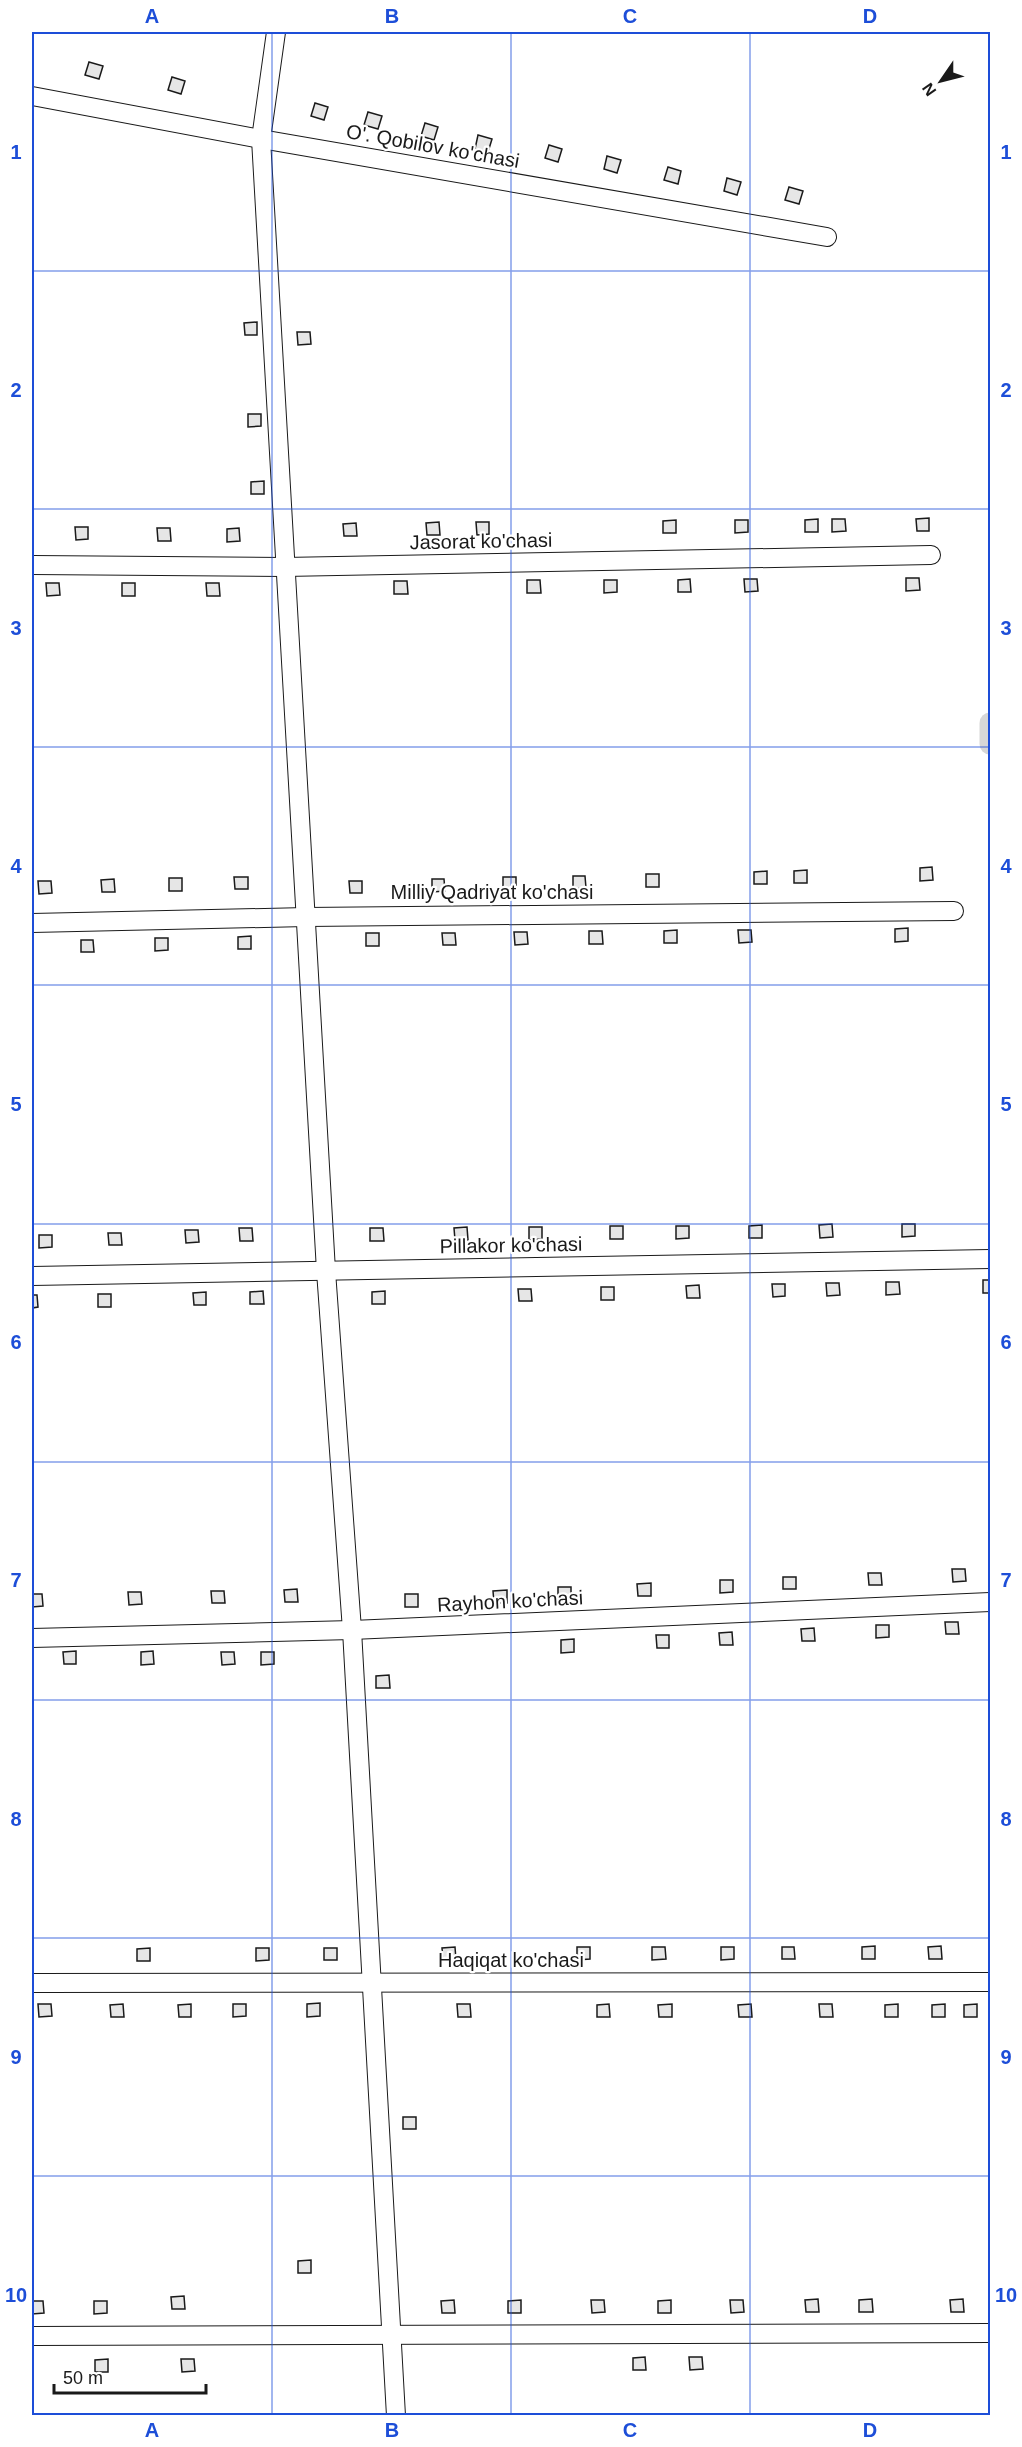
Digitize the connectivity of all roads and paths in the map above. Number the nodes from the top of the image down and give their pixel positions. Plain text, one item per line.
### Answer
1 (276, 32) edge
2 (32, 96) edge
3 (261, 139) junction
4 (827, 237) dead end
5 (931, 555) dead end
6 (32, 565) edge
7 (284, 567) junction
8 (954, 911) dead end
9 (306, 916) junction
10 (32, 923) edge
11 (990, 1259) edge
12 (326, 1271) junction
13 (32, 1276) edge
14 (990, 1602) edge
15 (352, 1630) junction
16 (32, 1638) edge
17 (372, 1982) junction
18 (990, 1982) edge
19 (32, 1983) edge
20 (391, 2333) junction
21 (990, 2333) edge
22 (32, 2336) edge
23 (396, 2415) edge

1 - 3 street
2 - 3 street, O'. Qobilov ko'chasi
3 - 4 street, O'. Qobilov ko'chasi
3 - 7 street
5 - 7 street, Jasorat ko'chasi
6 - 7 street, Jasorat ko'chasi
7 - 9 street
8 - 9 street, Milliy Qadriyat ko'chasi
9 - 10 street, Milliy Qadriyat ko'chasi
9 - 12 street
11 - 12 street, Pillakor ko'chasi
12 - 13 street, Pillakor ko'chasi
12 - 15 street
14 - 15 street, Rayhon ko'chasi
15 - 16 street, Rayhon ko'chasi
15 - 17 street
17 - 18 street, Haqiqat ko'chasi
17 - 19 street, Haqiqat ko'chasi
17 - 20 street
20 - 21 street
20 - 22 street
20 - 23 street

